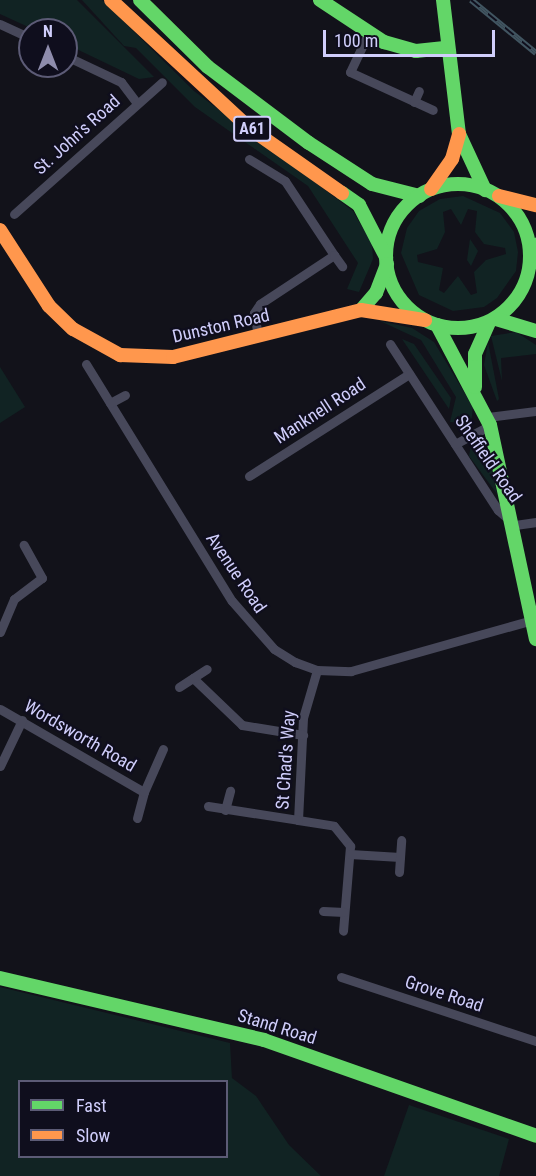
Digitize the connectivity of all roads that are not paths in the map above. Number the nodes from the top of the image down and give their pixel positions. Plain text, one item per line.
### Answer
1 (111, 0) edge
2 (140, 0) edge
3 (320, 0) edge
4 (443, 0) edge
5 (0, 24) edge
6 (18, 32) edge
7 (369, 34) junction
8 (447, 48) junction
9 (78, 62) edge
10 (162, 82) dead end
11 (419, 91) dead end
12 (414, 102) junction
13 (138, 103) junction
14 (433, 110) dead end
15 (459, 134) junction
16 (249, 159) dead end
17 (485, 189) junction
18 (425, 192) junction
19 (499, 196) junction
20 (536, 205) edge
21 (14, 214) dead end
22 (0, 230) edge
23 (334, 255) junction
24 (532, 256) edge
25 (387, 261) junction
26 (342, 266) dead end
27 (536, 283) edge
28 (361, 310) junction
29 (492, 321) junction
30 (431, 322) junction
31 (536, 332) edge
32 (258, 336) junction
33 (390, 344) dead end
34 (86, 364) dead end
35 (409, 374) junction
36 (475, 387) junction
37 (125, 395) dead end
38 (110, 403) junction
39 (536, 411) edge
40 (489, 421) junction
41 (455, 444) junction
42 (249, 476) dead end
43 (536, 522) edge
44 (515, 525) junction
45 (24, 545) dead end
46 (533, 605) edge
47 (532, 620) junction
48 (0, 632) edge
49 (536, 639) edge
50 (207, 669) dead end
51 (317, 670) junction
52 (193, 678) junction
53 (179, 687) dead end
54 (0, 709) edge
55 (22, 720) junction
56 (303, 735) junction
57 (163, 749) dead end
58 (0, 766) edge
59 (230, 791) dead end
60 (144, 792) junction
61 (208, 806) dead end
62 (225, 810) junction
63 (137, 818) dead end
64 (298, 820) junction
65 (401, 840) dead end
66 (350, 854) junction
67 (400, 857) junction
68 (399, 872) dead end
69 (323, 911) dead end
70 (344, 912) junction
71 (343, 931) dead end
72 (341, 977) dead end
73 (0, 978) edge
74 (536, 1041) edge
75 (536, 1136) edge

1 - 25 main road, A61
2 - 18 main road, A61
3 - 7 main road
4 - 8 main road
5 - 6 street
7 - 8 main road
7 - 12 street
8 - 15 main road
9 - 13 street
10 - 13 street, St. John's Road
11 - 12 street
12 - 14 street
13 - 21 street, St. John's Road
15 - 17 main road
15 - 18 main road
16 - 23 street
17 - 18 main road
17 - 19 main road
18 - 25 main road
19 - 20 main road
19 - 24 main road
22 - 32 main road, Dunston Road
23 - 26 street
23 - 32 street
24 - 27 main road
24 - 29 main road
25 - 28 main road
25 - 30 main road
28 - 30 main road, Dunston Road
28 - 32 main road, Dunston Road
29 - 30 main road
29 - 31 main road
29 - 36 main road
30 - 36 main road
33 - 35 street, Sheffield Road
34 - 38 street, Avenue Road
35 - 41 street, Sheffield Road
35 - 42 street, Manknell Road
36 - 40 main road
37 - 38 street
38 - 51 street, Avenue Road
39 - 40 street
40 - 41 street
40 - 44 main road
41 - 44 street, Sheffield Road
43 - 44 street
44 - 46 main road, Sheffield Road
45 - 48 street
46 - 47 main road, Sheffield Road
47 - 49 main road, Sheffield Road
47 - 51 street, Avenue Road
50 - 52 street
51 - 56 street, St Chad's Way
52 - 53 street
52 - 56 street
54 - 55 street, Wordsworth Road
55 - 58 street
55 - 60 street, Wordsworth Road
56 - 64 street, St Chad's Way
57 - 60 street, Wordsworth Road
59 - 62 street
60 - 63 street, Wordsworth Road
61 - 62 street
62 - 64 street
64 - 66 street, St Chad's Way
65 - 67 street
66 - 67 street
66 - 70 street
67 - 68 street
69 - 70 street
70 - 71 street
72 - 74 street, Grove Road
73 - 75 main road, Stand Road

